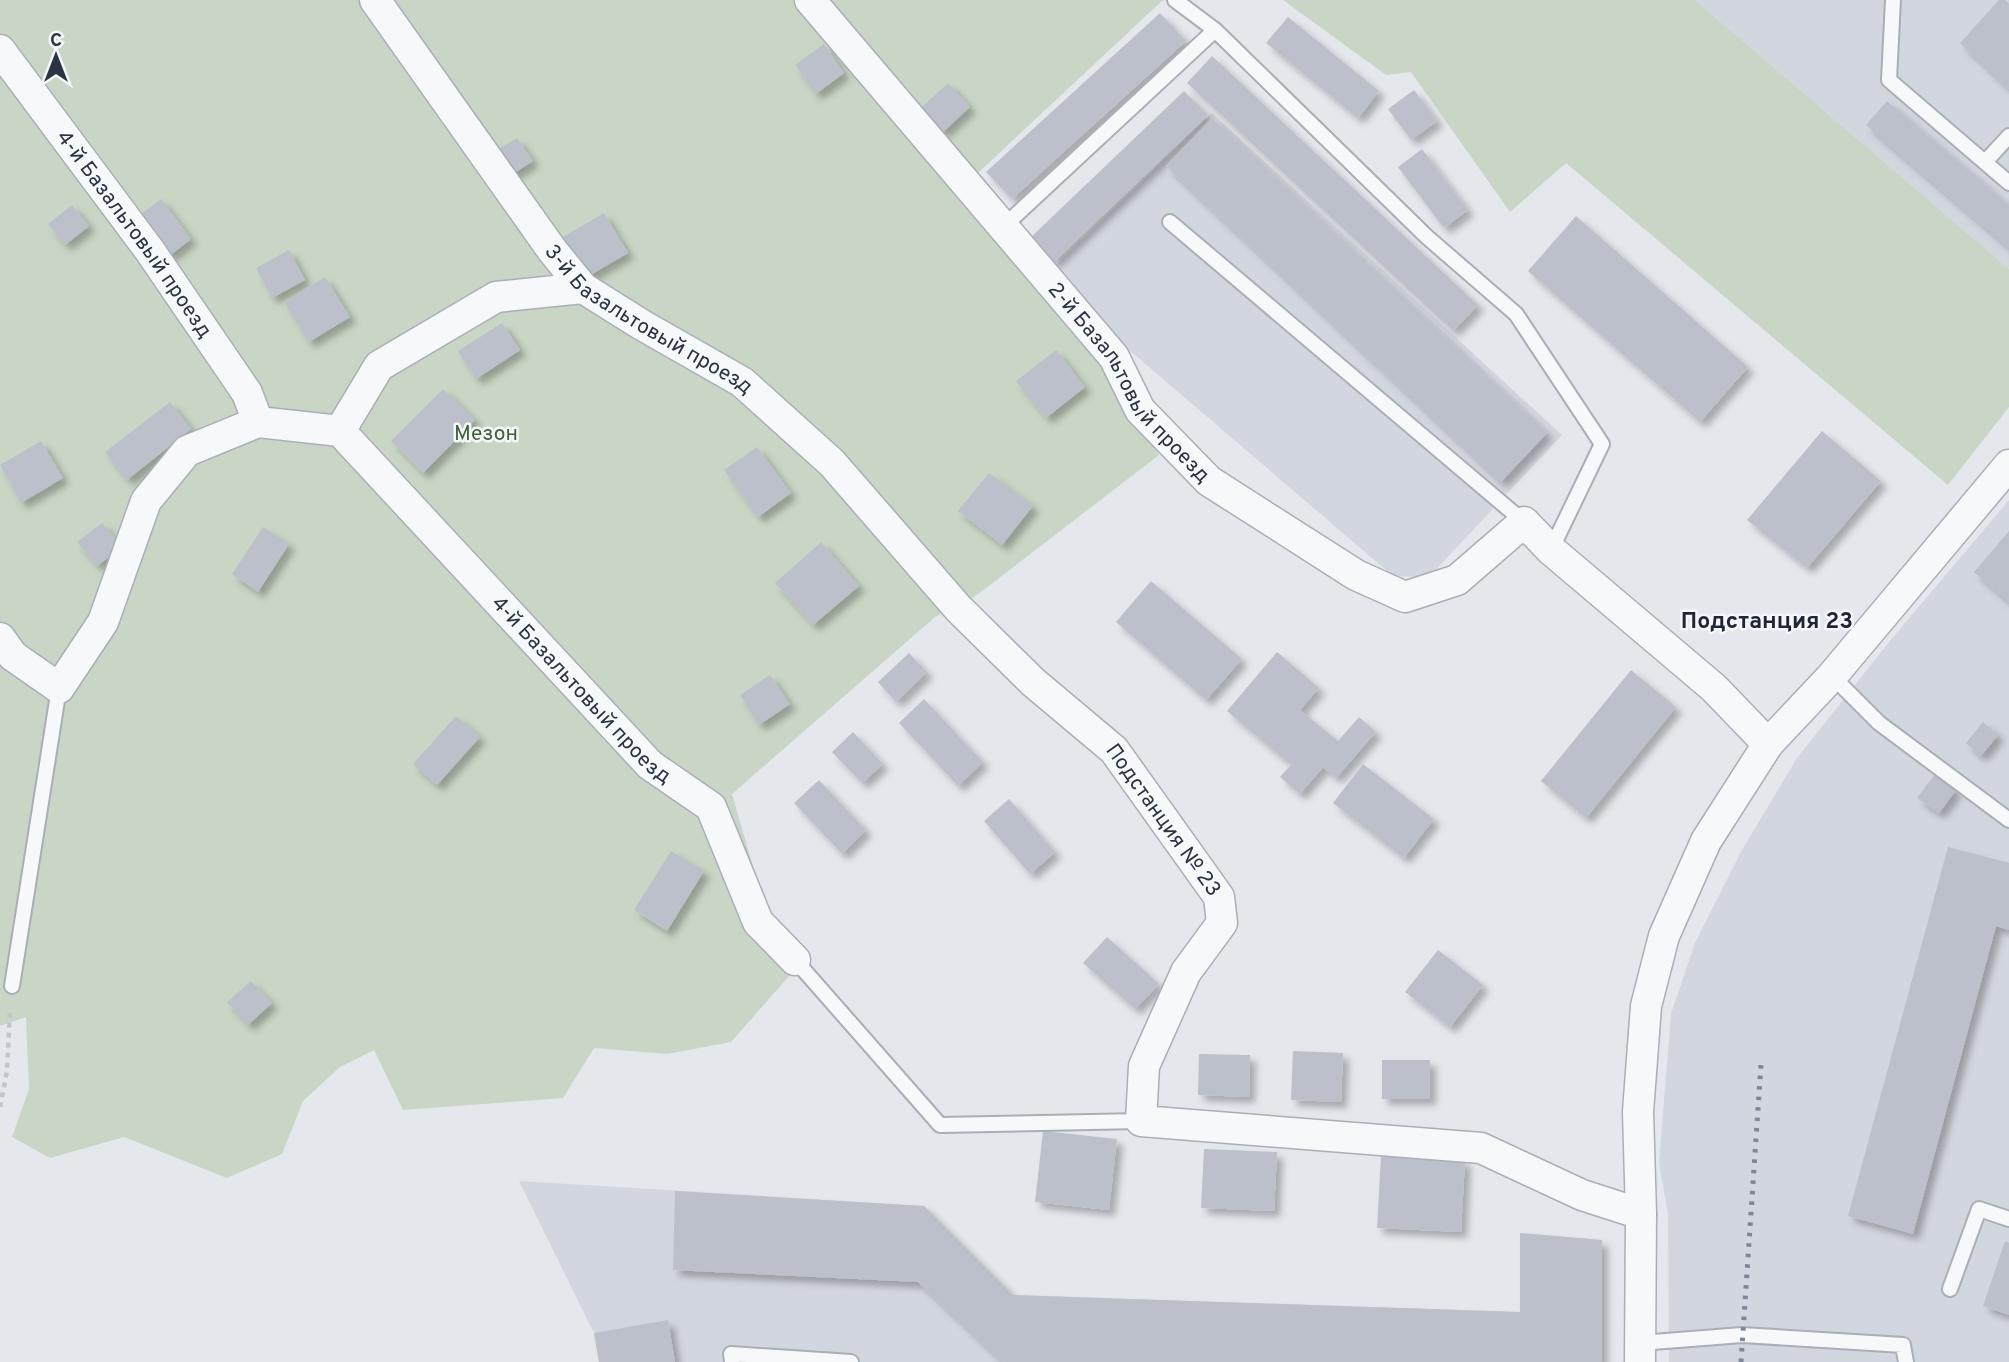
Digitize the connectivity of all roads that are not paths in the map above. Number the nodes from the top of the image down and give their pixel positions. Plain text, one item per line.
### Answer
1 (374, 0) edge
2 (810, 0) edge
3 (1175, 0) edge
4 (1893, 0) edge
5 (1215, 30) junction
6 (0, 50) edge
7 (2009, 136) edge
8 (1985, 162) junction
9 (2009, 183) edge
10 (1170, 222) dead end
11 (1004, 226) junction
12 (583, 288) junction
13 (258, 422) junction
14 (340, 431) junction
15 (2009, 465) edge
16 (1524, 522) junction
17 (1551, 550) junction
18 (958, 608) joint
19 (0, 638) edge
20 (1832, 676) junction
21 (60, 688) junction
22 (1768, 744) junction
23 (2008, 815) edge
24 (794, 960) joint
25 (12, 986) road end
26 (1141, 1121) junction
27 (1641, 1214) junction
28 (2009, 1219) edge
29 (1950, 1289) dead end
30 (1640, 1352) edge
31 (732, 1362) edge
32 (851, 1362) edge
33 (1906, 1362) edge

1 - 12 street, 3-й Базальтовый проезд
2 - 11 street, 2-й Базальтовый проезд
3 - 5 lane
4 - 8 lane
5 - 11 lane
5 - 17 lane
6 - 13 street, 4-й Базальтовый проезд
7 - 8 lane
8 - 9 lane
10 - 16 lane
11 - 16 street, 2-й Базальтовый проезд
12 - 14 street
12 - 18 street, 3-й Базальтовый проезд
13 - 14 street
13 - 21 street
14 - 24 street, 4-й Базальтовый проезд
15 - 20 street
16 - 17 street
17 - 22 street
18 - 26 street, Подстанция № 23
19 - 21 street
20 - 22 street
20 - 23 lane
21 - 25 lane
22 - 27 street
24 - 26 lane
26 - 27 street
27 - 30 street
28 - 29 lane
30 - 33 lane
31 - 32 lane

